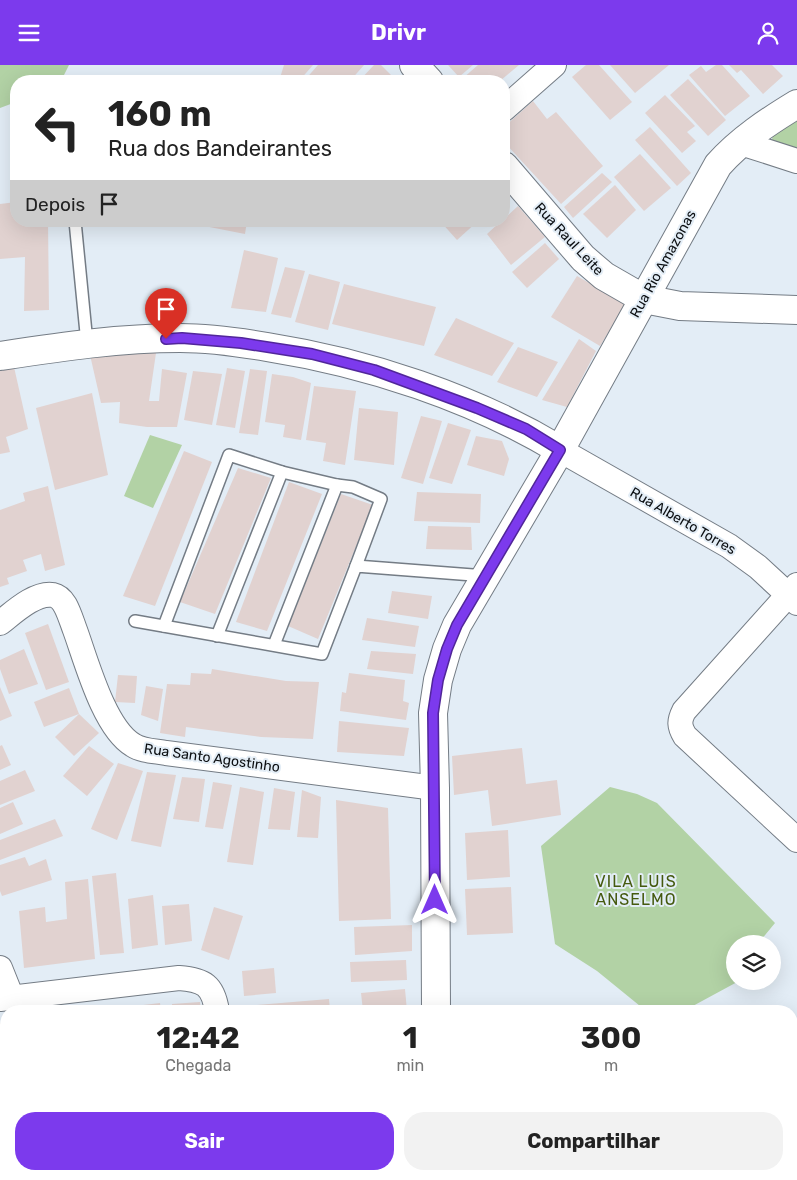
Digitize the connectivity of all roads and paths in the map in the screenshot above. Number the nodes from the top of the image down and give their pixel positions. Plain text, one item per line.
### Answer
1 (414, 65) edge
2 (554, 65) edge
3 (423, 75) edge
4 (510, 104) edge
5 (797, 104) edge
6 (741, 143) junction
7 (797, 161) edge
8 (510, 173) edge
9 (76, 227) edge
10 (644, 299) junction
11 (797, 310) edge
12 (87, 343) junction
13 (0, 356) edge
14 (560, 450) junction
15 (282, 472) junction
16 (337, 485) junction
17 (356, 566) junction
18 (486, 576) junction
19 (794, 594) edge
20 (136, 621) dead end
21 (0, 623) edge
22 (164, 626) junction
23 (218, 637) junction
24 (274, 645) junction
25 (435, 788) junction
26 (797, 840) edge
27 (0, 968) edge
28 (6, 999) edge
29 (216, 1005) edge
30 (436, 1005) edge

1 - 3 street
2 - 4 street
5 - 6 street, Rua Rio Amazonas
6 - 7 street
6 - 10 street, Rua Rio Amazonas
8 - 10 street, Rua Raul Leite
9 - 12 lane
10 - 11 street, Rua Raul Leite
10 - 14 street, Rua Rio Amazonas
12 - 13 street
12 - 14 street
14 - 18 street, Rua Rio Amazonas
14 - 19 street, Rua Alberto Torres
15 - 16 lane
15 - 22 lane
15 - 23 lane
16 - 17 lane
16 - 24 lane
17 - 18 lane
17 - 24 lane
18 - 25 street, Rua Rio Amazonas
19 - 26 street
20 - 22 lane
21 - 25 street, Rua Santo Agostinho
22 - 23 lane
23 - 24 lane
25 - 30 street, Rua Rio Amazonas
27 - 28 street
28 - 29 street

